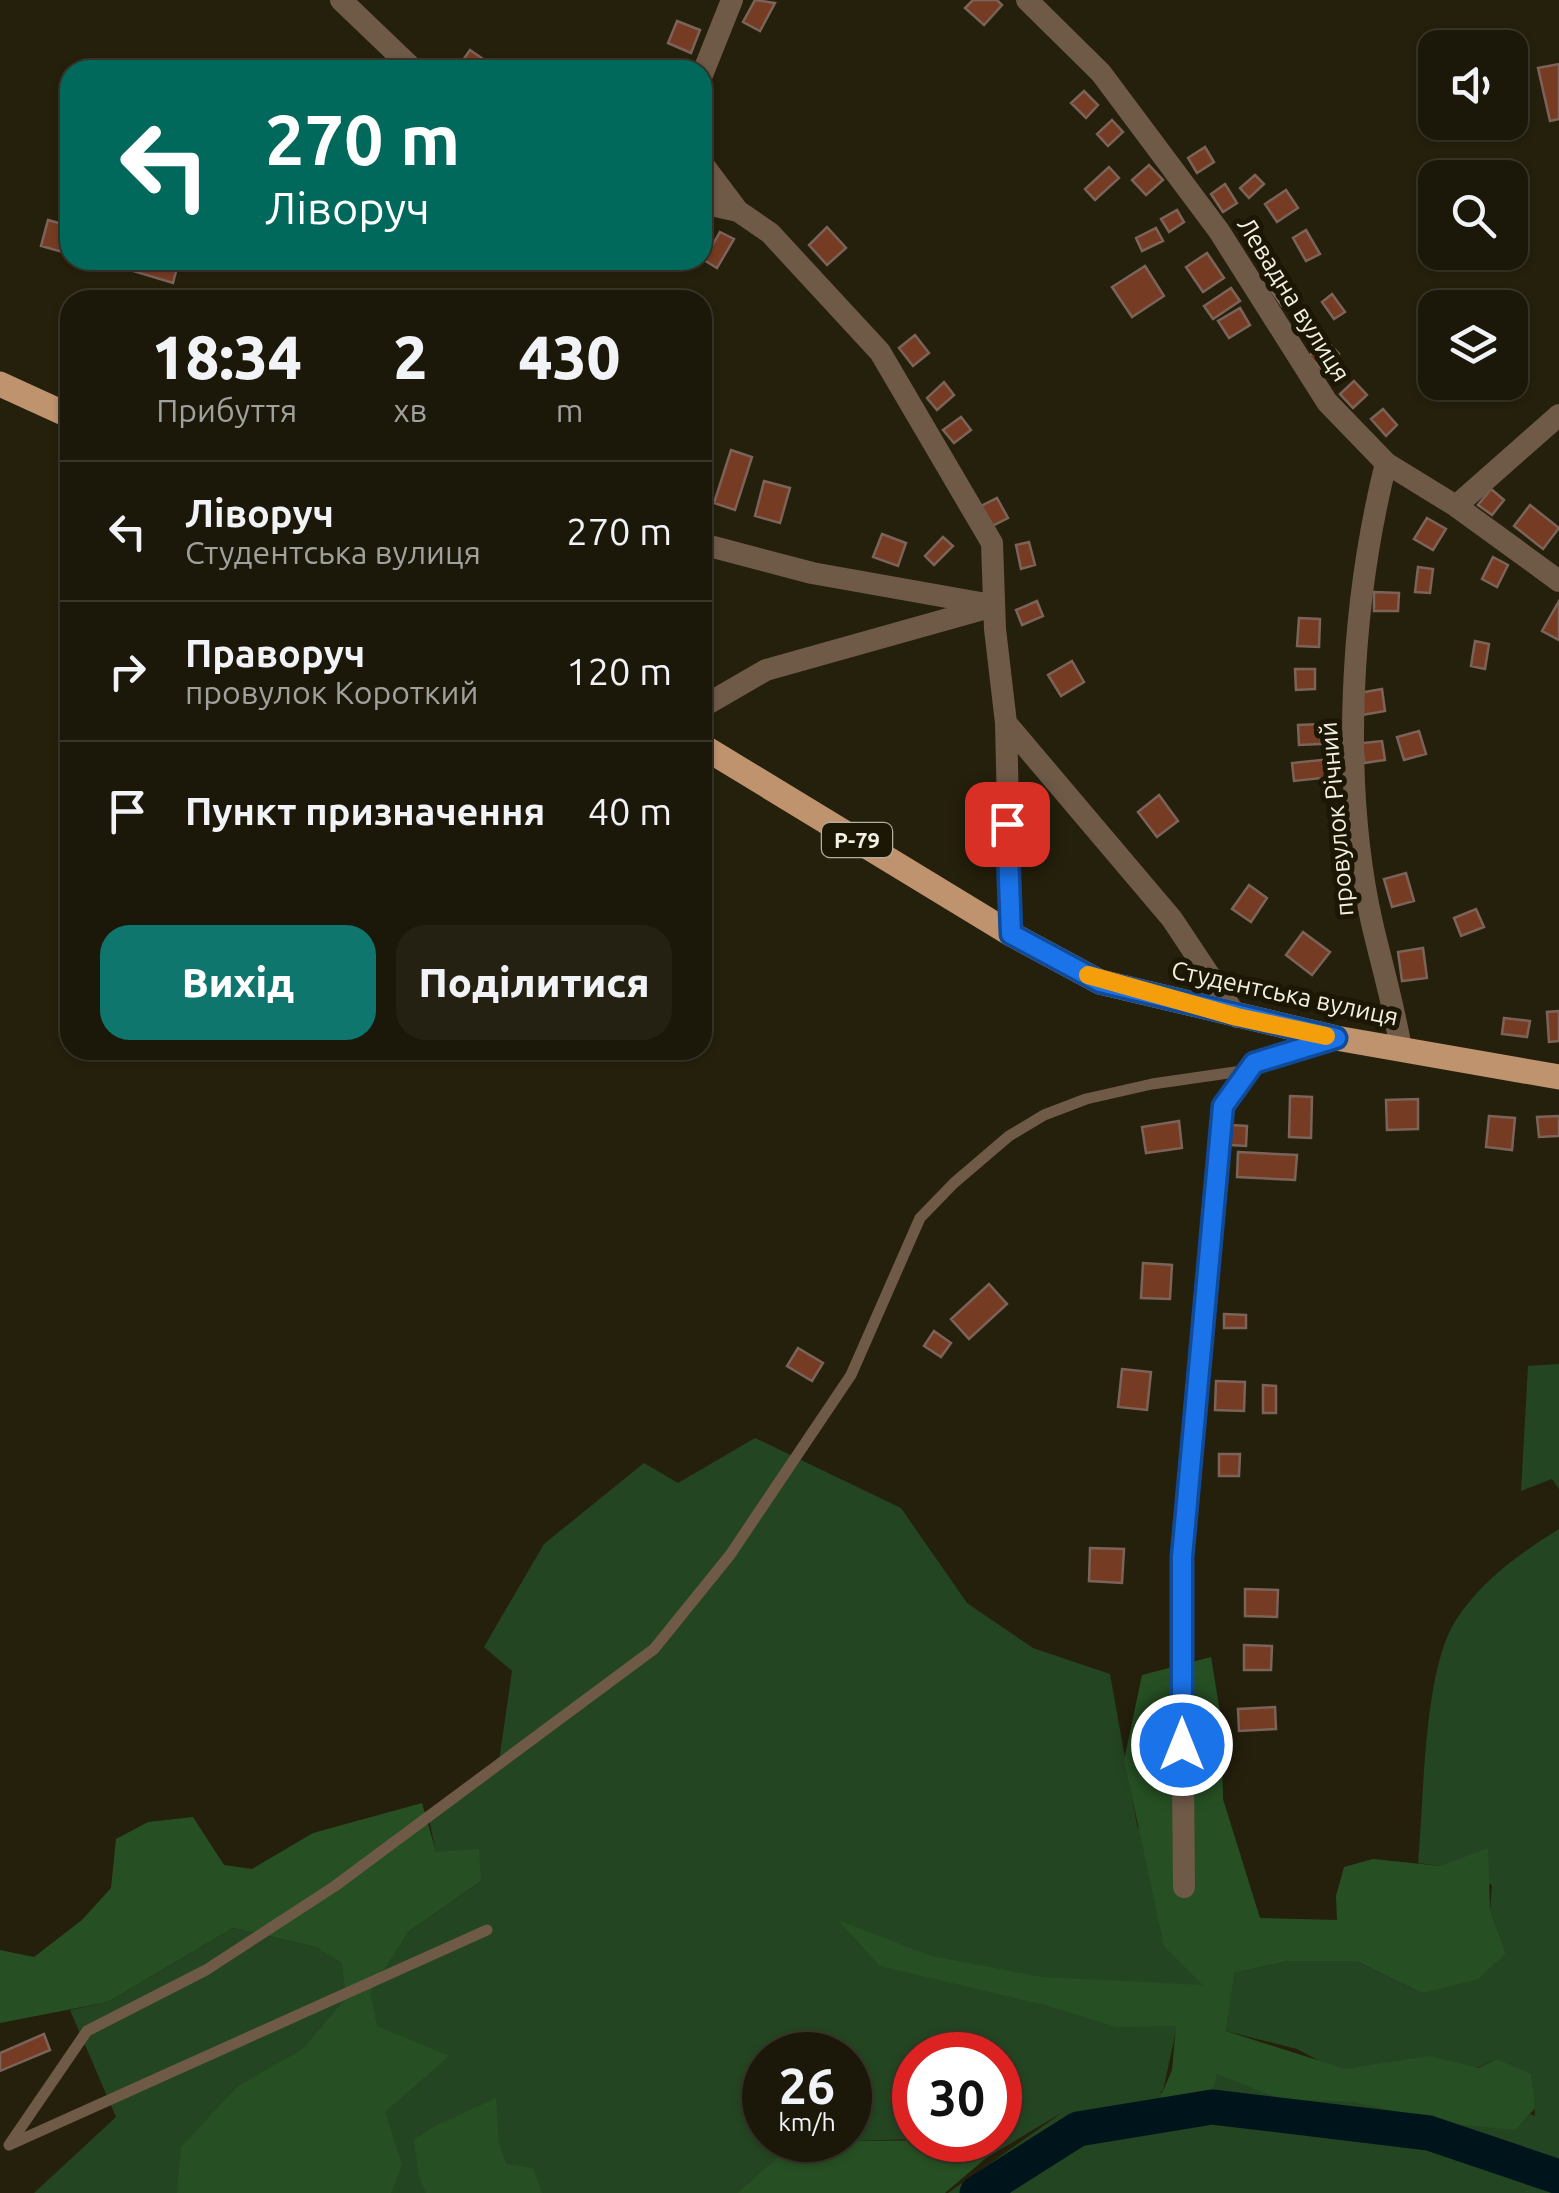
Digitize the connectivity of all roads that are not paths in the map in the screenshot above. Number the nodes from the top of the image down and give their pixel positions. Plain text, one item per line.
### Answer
1 (341, 0) edge
2 (732, 0) edge
3 (1026, 0) edge
4 (404, 60) edge
5 (708, 60) edge
6 (712, 176) edge
7 (712, 205) edge
8 (738, 211) junction
9 (0, 384) edge
10 (60, 411) edge
11 (1559, 415) edge
12 (1386, 463) junction
13 (1456, 506) junction
14 (712, 547) edge
15 (1559, 582) edge
16 (994, 606) junction
17 (712, 702) edge
18 (1006, 723) junction
19 (712, 752) edge
20 (1011, 934) junction
21 (1237, 1017) junction
22 (1336, 1038) junction
23 (1401, 1049) junction
24 (1250, 1070) junction
25 (1559, 1077) edge
26 (1184, 1887) dead end
27 (487, 1930) dead end

1 - 4 street
2 - 5 street
3 - 12 street, Левадна вулиця
6 - 8 street
7 - 8 street
8 - 16 street
9 - 10 main road
11 - 13 street
12 - 13 street, Левадна вулиця
12 - 23 street, провулок Річний
13 - 15 street, Левадна вулиця
14 - 16 street
16 - 17 street
16 - 18 street
18 - 20 street
18 - 21 street
19 - 20 main road, Р-79
20 - 21 main road, Студентська вулиця / Р-79
21 - 22 main road, Студентська вулиця / Р-79
22 - 23 main road, Студентська вулиця / Р-79
22 - 24 street
23 - 25 main road, Студентська вулиця / Р-79
24 - 26 street
24 - 27 lane

